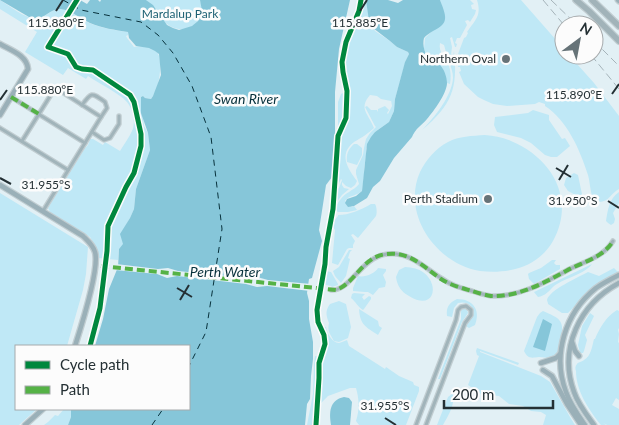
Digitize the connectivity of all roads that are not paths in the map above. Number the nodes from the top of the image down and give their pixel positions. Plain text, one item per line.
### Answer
1 (576, 0) edge
2 (592, 0) edge
3 (619, 26) edge
4 (619, 41) edge
5 (0, 44) edge
6 (11, 97) junction
7 (82, 105) junction
8 (39, 114) junction
9 (0, 115) edge
10 (119, 116) dead end
11 (101, 117) junction
12 (0, 128) edge
13 (92, 132) junction
14 (22, 141) junction
15 (85, 143) junction
16 (68, 170) junction
17 (0, 184) edge
18 (43, 211) junction
19 (613, 241) dead end
20 (618, 275) edge
21 (619, 283) edge
22 (332, 290) dead end
23 (572, 341) junction
24 (75, 345) edge
25 (561, 351) junction
26 (579, 356) dead end
27 (541, 363) dead end
28 (543, 370) dead end
29 (42, 410) edge
30 (25, 425) edge
31 (416, 425) edge
32 (426, 425) edge
33 (581, 425) edge
34 (585, 425) edge
35 (594, 425) edge

1 - 4 highway
2 - 3 highway
5 - 6 street
6 - 8 street
6 - 9 street
7 - 8 street
7 - 11 street
7 - 11 street
8 - 14 street
8 - 15 street
10 - 13 street
11 - 13 street
12 - 14 street
13 - 15 street
14 - 16 street
15 - 16 street
16 - 18 street
17 - 18 street
18 - 24 street
19 - 22 street
20 - 25 street
21 - 23 street
23 - 26 street
23 - 35 street
25 - 27 street
25 - 34 street
28 - 33 street
29 - 30 street
31 - 32 street

